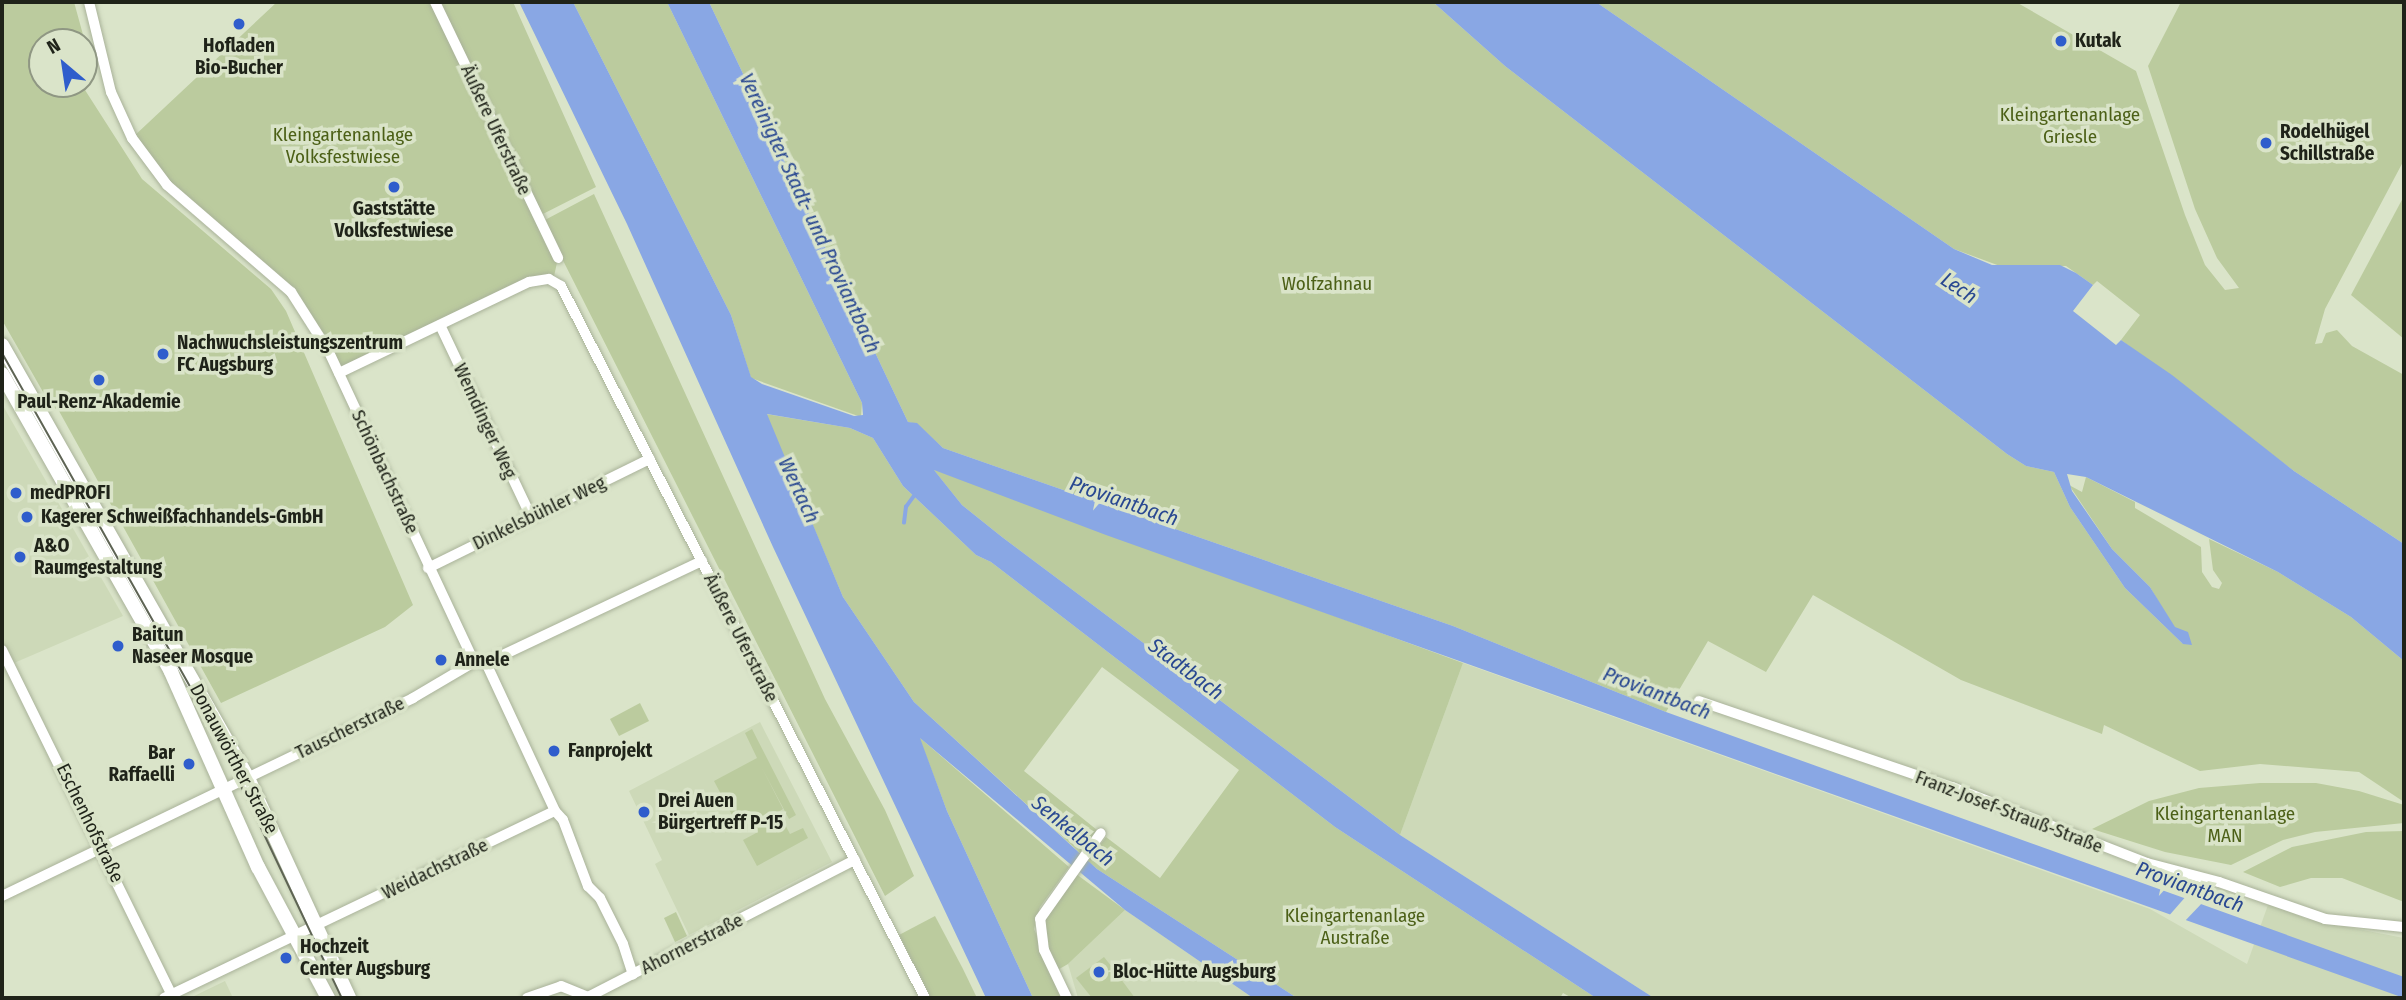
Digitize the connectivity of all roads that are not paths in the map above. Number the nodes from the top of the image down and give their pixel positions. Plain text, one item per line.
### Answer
1 (89, 2) edge
2 (435, 2) edge
3 (558, 258) dead end
4 (440, 325) junction
5 (2, 345) edge
6 (339, 373) junction
7 (2, 374) edge
8 (650, 459) junction
9 (531, 517) junction
10 (702, 561) junction
11 (428, 568) junction
12 (2, 650) edge
13 (474, 662) junction
14 (486, 663) junction
15 (5, 666) edge
16 (1699, 701) dead end
17 (248, 778) junction
18 (223, 790) junction
19 (555, 811) junction
20 (1101, 833) dead end
21 (102, 848) junction
22 (855, 860) junction
23 (2, 896) edge
24 (315, 926) junction
25 (2404, 926) edge
26 (292, 937) junction
27 (632, 974) junction
28 (170, 997) edge
29 (575, 997) edge
30 (328, 998) edge
31 (349, 998) edge
32 (527, 998) edge
33 (925, 998) edge
34 (1067, 998) edge

1 - 6 street, Schönbachstraße
2 - 3 street, Äußere Uferstraße
4 - 6 street
4 - 8 street, Äußere Uferstraße
4 - 9 street, Wemdinger Weg
5 - 17 main road, Donauwörther Straße
6 - 11 street, Schönbachstraße
7 - 18 main road, Donauwörther Straße
8 - 9 street, Dinkelsbühler Weg
8 - 10 street, Äußere Uferstraße
9 - 11 street, Dinkelsbühler Weg
10 - 14 street
10 - 22 street, Äußere Uferstraße
11 - 13 street, Schönbachstraße
12 - 15 street, Eschenhofstraße
13 - 14 street
13 - 17 street, Tauscherstraße
14 - 19 street
15 - 21 street, Eschenhofstraße
16 - 25 street, Franz-Josef-Strauß-Straße
17 - 18 street, Tauscherstraße
17 - 24 main road, Donauwörther Straße
18 - 21 street, Tauscherstraße
18 - 26 main road, Donauwörther Straße
19 - 24 street, Weidachstraße
19 - 27 street
20 - 34 street
21 - 23 street, Tauscherstraße
21 - 28 street, Eschenhofstraße
22 - 27 street, Ahornerstraße
22 - 33 street, Äußere Uferstraße
24 - 26 street, Weidachstraße
24 - 31 main road, Donauwörther Straße
26 - 28 street, Weidachstraße
26 - 30 main road, Donauwörther Straße
27 - 29 street, Ahornerstraße
29 - 32 street, Ahornerstraße

